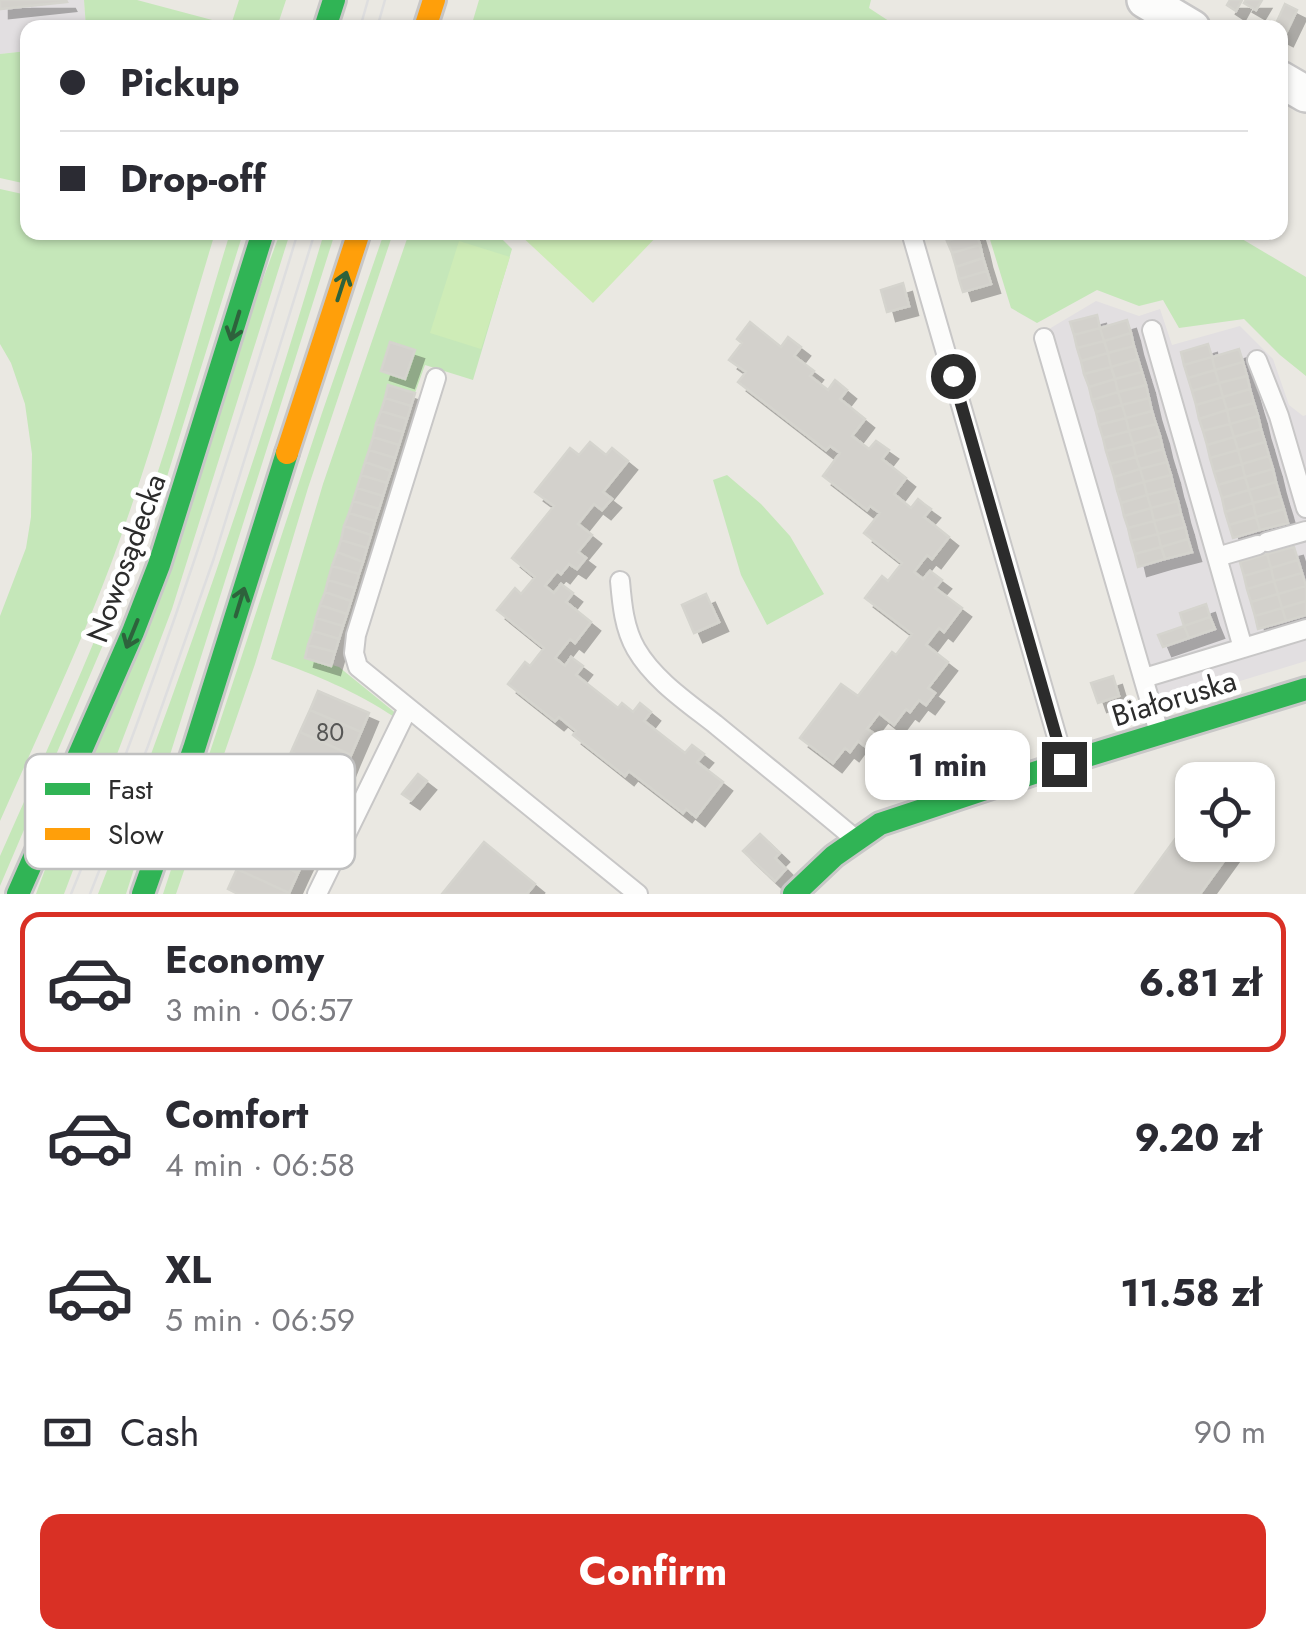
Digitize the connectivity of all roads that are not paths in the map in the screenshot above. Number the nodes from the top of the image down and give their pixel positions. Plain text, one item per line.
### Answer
1 (1145, 0) edge
2 (1179, 20) edge
3 (261, 240) edge
4 (356, 240) edge
5 (913, 240) edge
6 (1152, 330) dead end
7 (1044, 338) dead end
8 (1257, 360) dead end
9 (436, 378) dead end
10 (1306, 508) edge
11 (1306, 531) edge
12 (1217, 557) junction
13 (620, 581) dead end
14 (1306, 629) edge
15 (1243, 648) junction
16 (1144, 678) junction
17 (1306, 689) edge
18 (408, 708) junction
19 (1160, 734) junction
20 (79, 754) edge
21 (192, 754) edge
22 (1064, 764) junction
23 (355, 816) edge
24 (854, 839) junction
25 (29, 869) edge
26 (152, 869) edge
27 (329, 869) edge
28 (18, 894) edge
29 (143, 894) edge
30 (317, 894) edge
31 (638, 894) edge
32 (794, 894) edge

1 - 2 street
3 -> 20 main road, Nowosądecka
21 -> 4 main road
5 - 22 lane
6 - 12 lane
7 - 16 lane
8 - 10 lane
9 - 18 lane
11 - 12 lane
12 - 15 lane
13 - 24 lane
14 - 15 lane
15 - 16 lane
16 - 19 lane
17 - 19 main road, Białoruska
18 - 23 lane
18 - 31 lane
19 - 22 main road, Białoruska
22 - 24 main road, Białoruska
24 - 32 main road, Białoruska
25 -> 28 main road, Nowosądecka
29 -> 26 main road
27 - 30 lane

